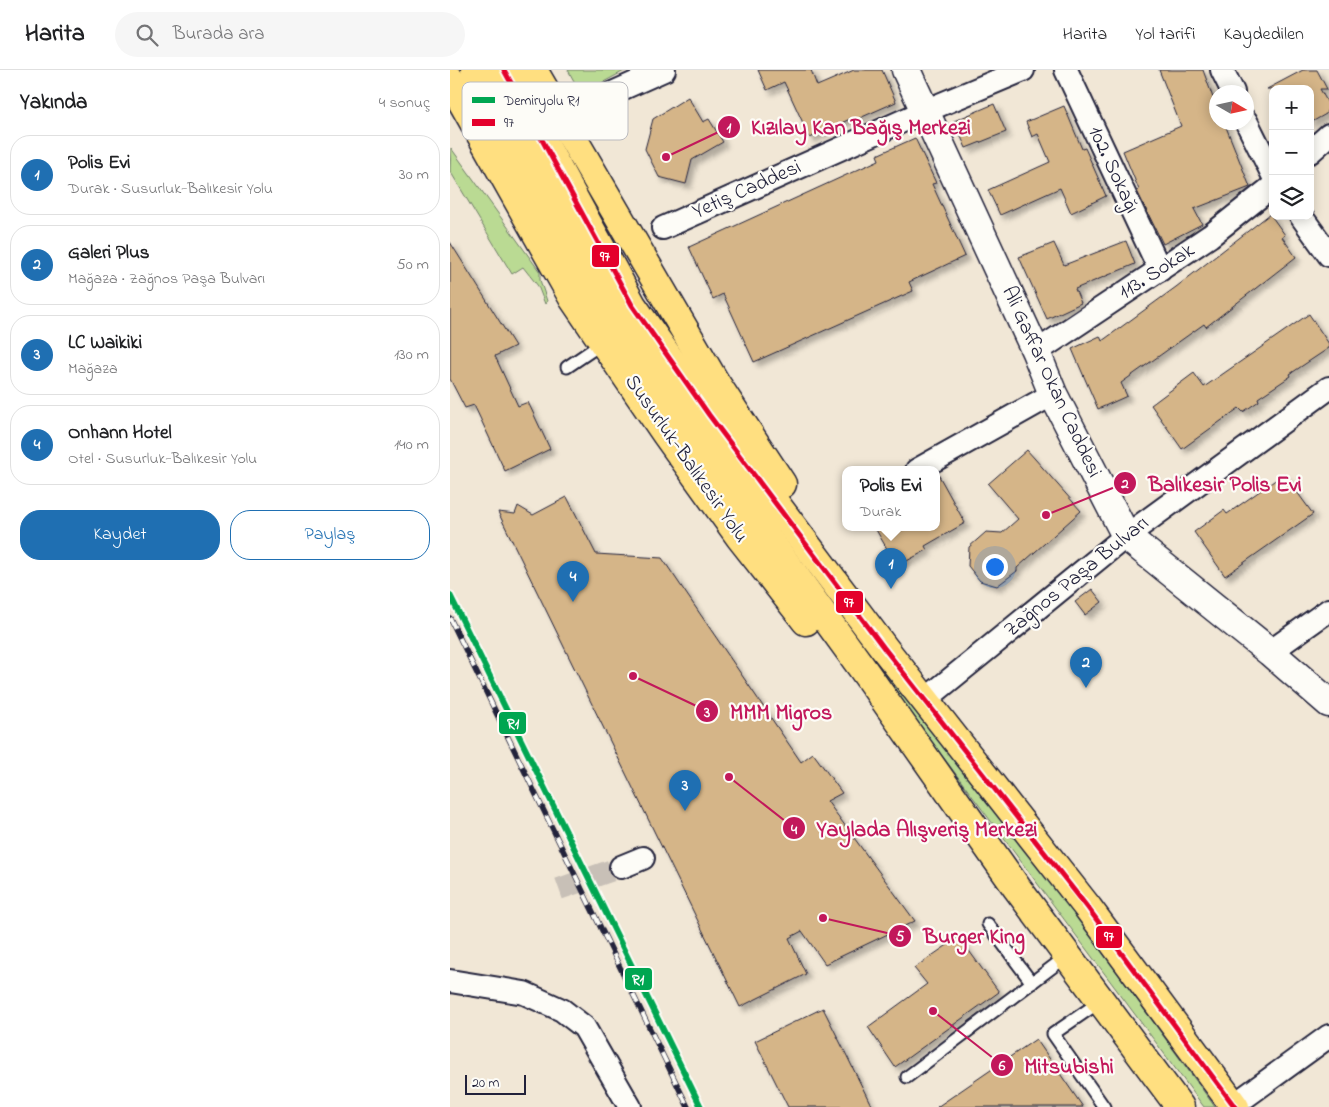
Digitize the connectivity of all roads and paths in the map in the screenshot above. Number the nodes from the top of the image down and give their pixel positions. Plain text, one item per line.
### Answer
1 (475, 70) edge
2 (504, 70) edge
3 (533, 70) edge
4 (664, 70) edge
5 (906, 70) edge
6 (1023, 70) edge
7 (1066, 70) edge
8 (1222, 70) edge
9 (450, 80) edge
10 (482, 82) edge
11 (511, 82) edge
12 (540, 82) edge
13 (1230, 85) edge
14 (628, 86) edge
15 (462, 101) edge
16 (924, 110) junction
17 (1250, 130) edge
18 (1329, 135) edge
19 (484, 140) edge
20 (514, 140) edge
21 (542, 140) edge
22 (574, 140) edge
23 (1314, 148) edge
24 (1269, 167) edge
25 (1269, 189) edge
26 (1303, 220) edge
27 (663, 228) dead end
28 (1329, 256) edge
29 (1160, 270) junction
30 (604, 342) junction
31 (1036, 352) junction
32 (567, 367) dead end
33 (1329, 388) edge
34 (1053, 394) junction
35 (924, 466) edge
36 (1126, 536) junction
37 (1329, 610) edge
38 (1270, 652) junction
39 (925, 700) junction
40 (1329, 702) edge
41 (961, 810) junction
42 (643, 858) dead end
43 (621, 867) tunnel mouth
44 (988, 924) dead end
45 (1067, 956) junction
46 (450, 981) edge
47 (1032, 983) junction
48 (1101, 1001) junction
49 (1329, 1036) edge
50 (906, 1077) dead end
51 (1177, 1106) edge
52 (1234, 1106) edge
53 (630, 1107) edge
54 (1104, 1107) edge

1 - 10 highway, Susurluk-Balıkesir Yolu
2 - 11 highway, Susurluk-Balıkesir Yolu
3 - 12 highway, Susurluk-Balıkesir Yolu
4 - 14 street
5 - 16 main road, Ali Gaffar Okan Caddesi
6 - 16 street, Yetiş Caddesi
7 - 29 street, 102. Sokağı
8 - 13 street
9 - 15 highway, Susurluk-Balıkesir Yolu
16 - 27 street, Yetiş Caddesi
16 - 31 main road, Ali Gaffar Okan Caddesi
17 - 24 street
18 - 23 street
19 - 30 highway, Susurluk-Balıkesir Yolu
20 - 41 highway, Susurluk-Balıkesir Yolu
21 - 39 highway, Susurluk-Balıkesir Yolu
22 - 39 highway, Susurluk-Balıkesir Yolu
25 - 29 street, 113. Sokak
26 - 28 street
29 - 31 street, 113. Sokak
30 - 32 lane
30 - 41 highway, Susurluk-Balıkesir Yolu
31 - 34 main road, Ali Gaffar Okan Caddesi
33 - 36 street, Zağnos Paşa Bulvarı
34 - 35 street
34 - 36 main road, Ali Gaffar Okan Caddesi
36 - 38 main road, Ali Gaffar Okan Caddesi
36 - 39 street, Zağnos Paşa Bulvarı
37 - 38 street
38 - 40 main road, Ali Gaffar Okan Caddesi
39 - 52 highway, Susurluk-Balıkesir Yolu
41 - 45 highway, Susurluk-Balıkesir Yolu
42 - 43 street
44 - 47 lane
45 - 47 lane
45 - 48 highway, Susurluk-Balıkesir Yolu
46 - 53 street
47 - 50 lane
48 - 51 highway, Susurluk-Balıkesir Yolu
48 - 54 lane
49 - 52 street

